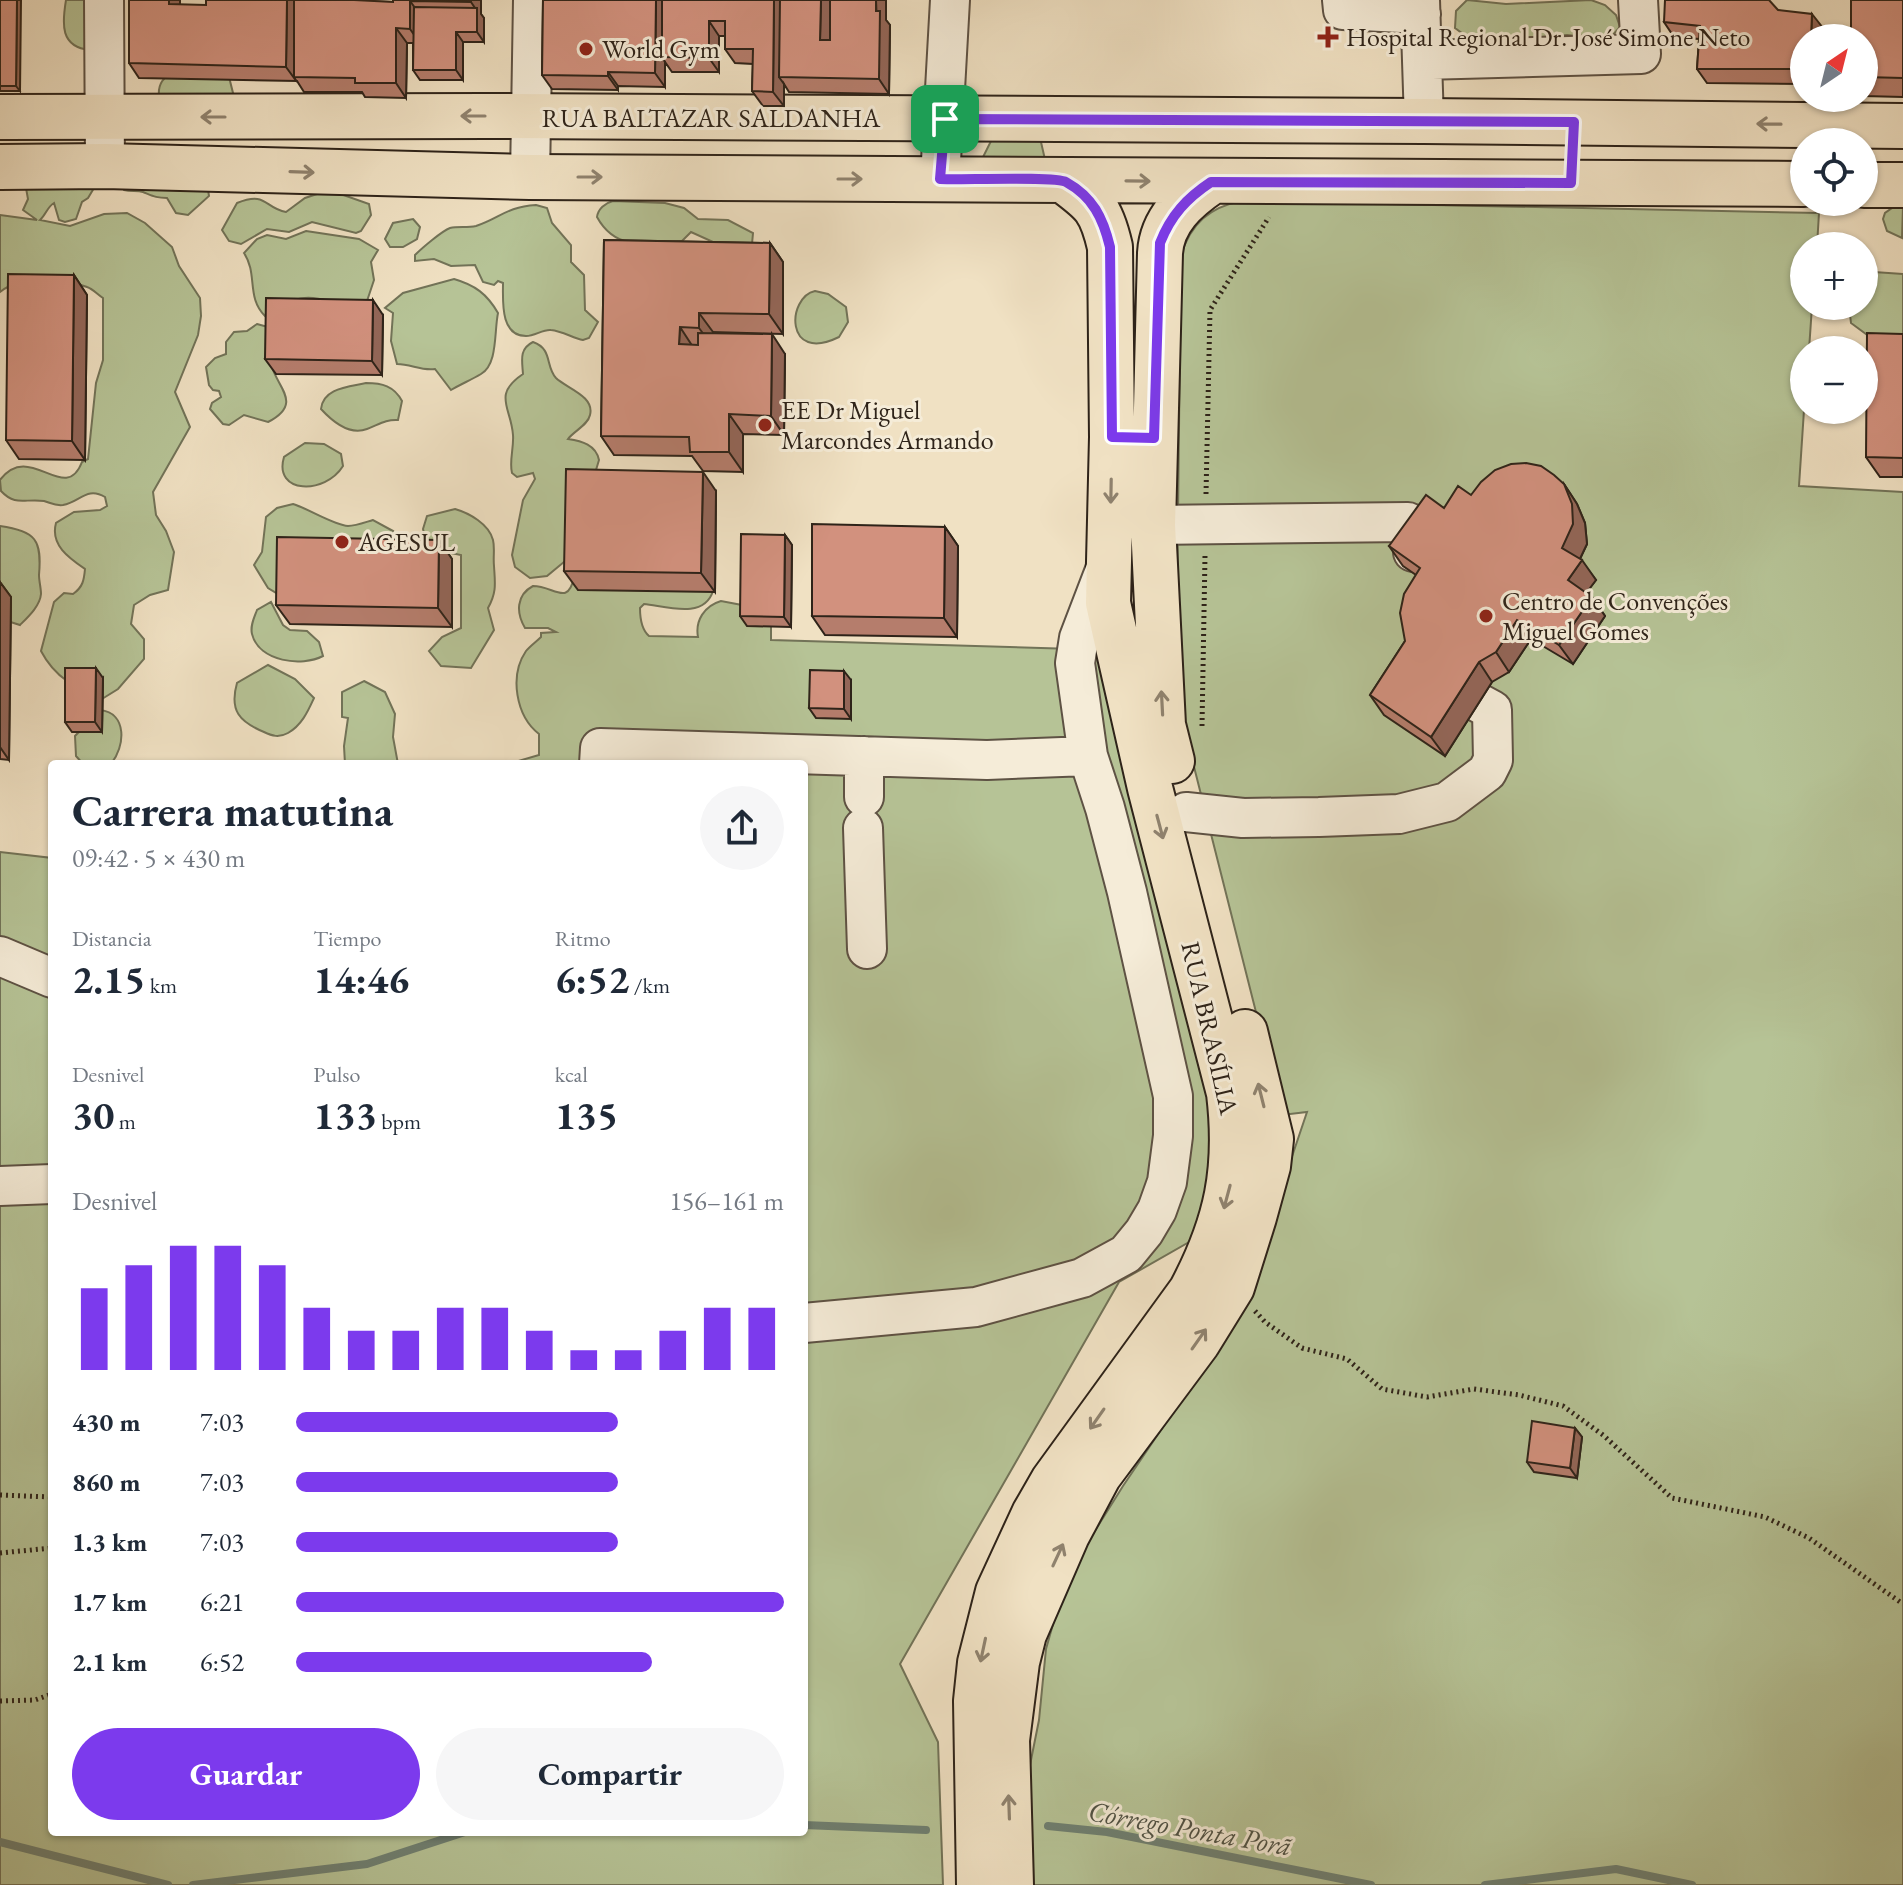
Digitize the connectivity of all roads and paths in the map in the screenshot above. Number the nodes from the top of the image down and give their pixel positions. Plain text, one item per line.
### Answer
1 (104, 0) edge
2 (533, 0) edge
3 (950, 0) edge
4 (1342, 0) edge
5 (1638, 0) edge
6 (1420, 7) edge
7 (1423, 60) junction
8 (0, 117) edge
9 (103, 118) junction
10 (531, 118) junction
11 (1424, 121) junction
12 (1574, 122) junction
13 (1903, 126) edge
14 (943, 149) junction
15 (105, 166) junction
16 (0, 167) edge
17 (530, 177) junction
18 (1063, 180) junction
19 (1211, 182) junction
20 (1571, 183) junction
21 (1790, 184) edge
22 (1878, 185) edge
23 (1903, 185) edge
24 (1271, 214) dead end
25 (1133, 438) junction
26 (1205, 523) junction
27 (1153, 525) junction
28 (1413, 552) edge
29 (1110, 555) junction
30 (1479, 703) dead end
31 (1201, 735) dead end
32 (864, 756) junction
33 (1088, 756) junction
34 (599, 760) edge
35 (1186, 812) junction
36 (867, 949) dead end
37 (0, 956) edge
38 (48, 976) edge
39 (48, 1184) edge
40 (0, 1186) edge
41 (1232, 1287) junction
42 (808, 1323) edge
43 (0, 1495) edge
44 (48, 1497) edge
45 (48, 1548) edge
46 (0, 1553) edge
47 (1903, 1604) edge
48 (48, 1695) edge
49 (0, 1701) edge
50 (979, 1885) edge
51 (1011, 1885) edge

1 - 9 street
2 - 10 street
3 - 14 street
4 - 6 street
5 - 7 street
6 - 7 street
7 - 11 street
8 - 9 main road, RUA BALTAZAR SALDANHA
10 -> 9 main road, RUA BALTAZAR SALDANHA
9 - 15 street
10 - 14 main road, RUA BALTAZAR SALDANHA
10 - 17 street
11 - 12 main road, RUA BALTAZAR SALDANHA
11 - 14 main road, RUA BALTAZAR SALDANHA
13 -> 12 main road, RUA BALTAZAR SALDANHA
12 - 20 main road
17 -> 14 main road, RUA BALTAZAR SALDANHA
14 - 18 main road, RUA BALTAZAR SALDANHA
15 - 16 main road, RUA BALTAZAR SALDANHA
15 -> 17 main road, RUA BALTAZAR SALDANHA
18 -> 19 main road, RUA BALTAZAR SALDANHA
18 - 25 main road, RUA BRASÍLIA
19 - 20 main road, RUA BALTAZAR SALDANHA
19 - 25 main road, RUA BRASÍLIA
20 - 21 main road, RUA BALTAZAR SALDANHA
22 - 23 main road
24 - 26 path
25 - 27 main road, RUA BRASÍLIA
25 -> 29 main road, RUA BRASÍLIA
26 - 27 street
26 - 28 street
26 - 31 path
35 -> 27 main road, RUA BRASÍLIA
29 - 33 street
29 -> 50 main road, RUA BRASÍLIA
30 - 35 street
32 - 33 street
32 - 34 street
32 - 36 street
33 - 42 street
41 -> 35 main road, RUA BRASÍLIA
37 - 38 street
39 - 40 street
41 - 47 path
51 -> 41 main road, RUA BRASÍLIA
43 - 44 path
45 - 46 path
48 - 49 path

